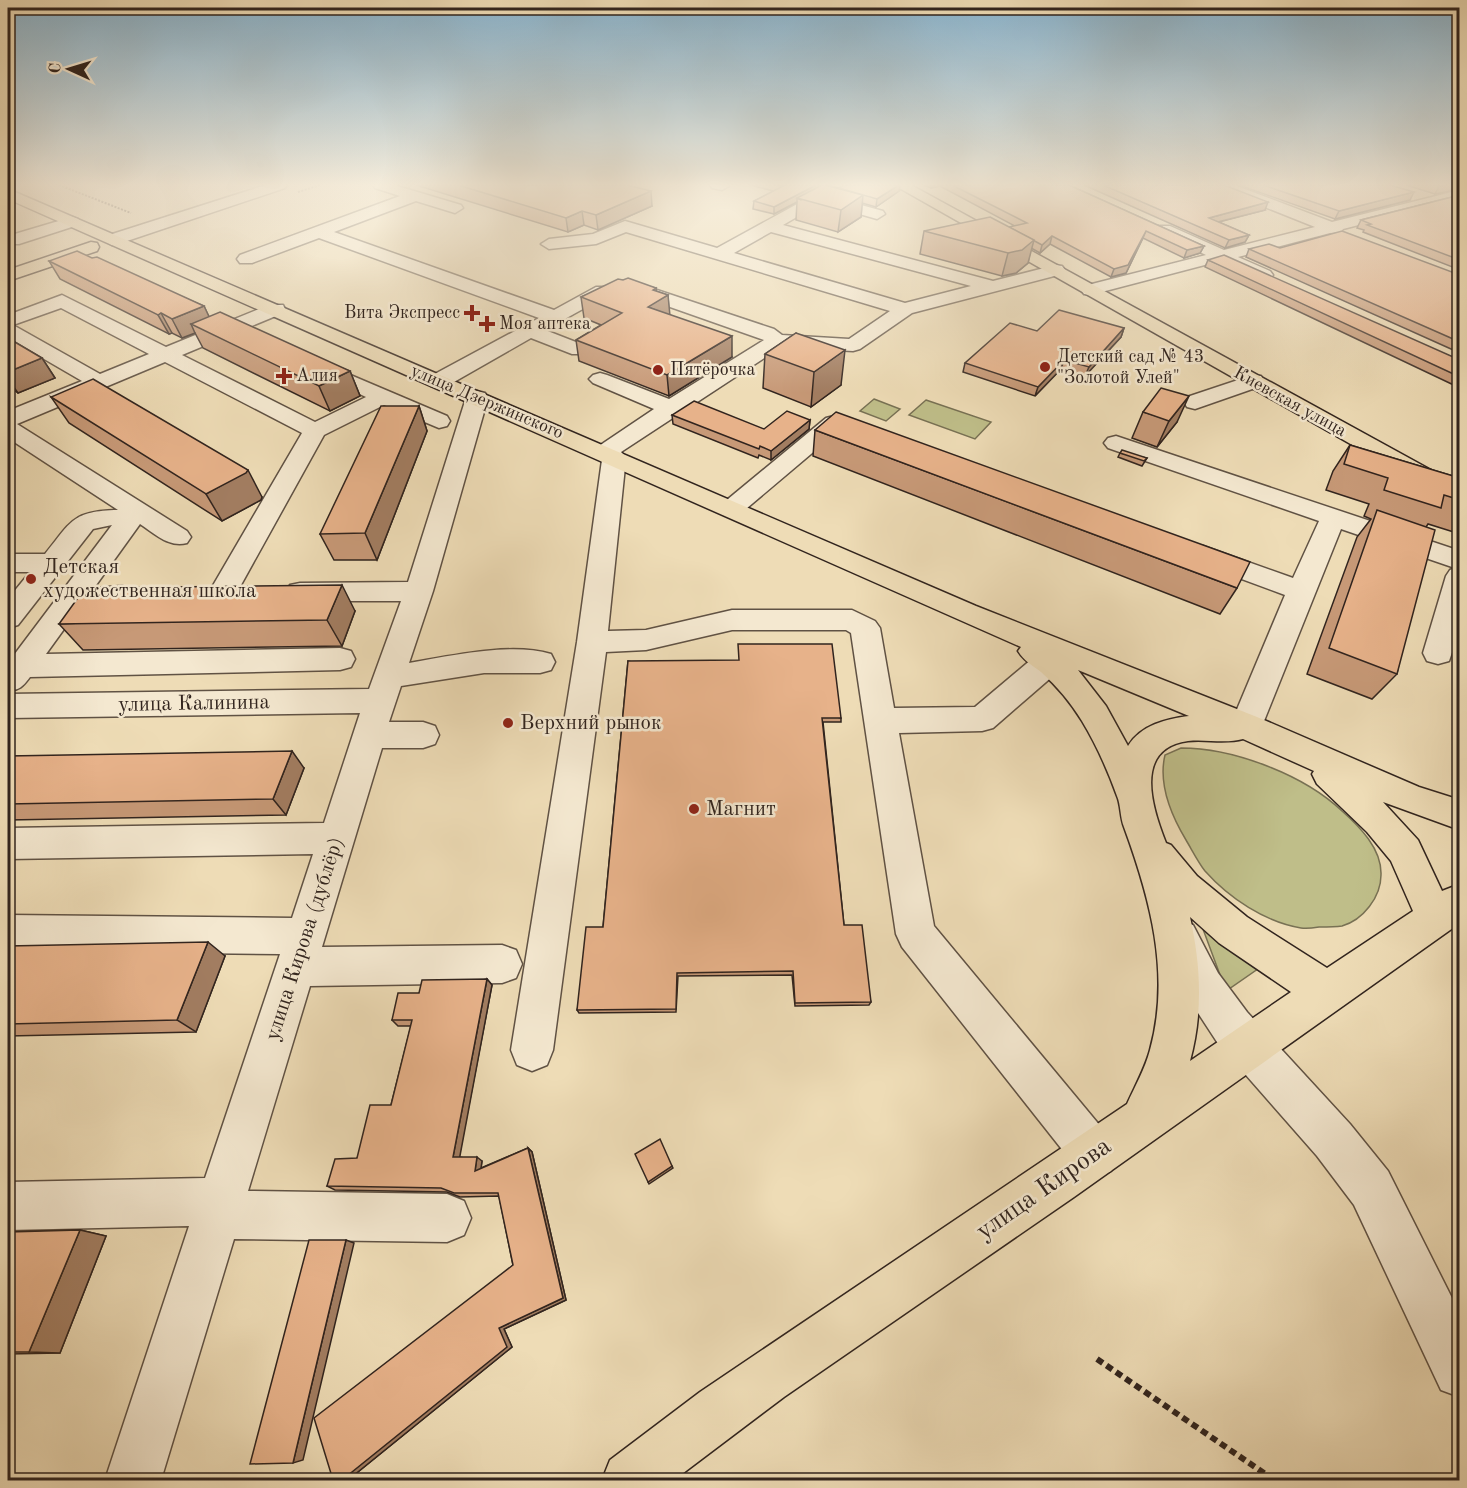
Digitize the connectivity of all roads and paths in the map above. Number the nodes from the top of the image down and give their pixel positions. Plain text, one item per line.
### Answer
1 (34, 254) edge
2 (71, 254) edge
3 (146, 254) edge
4 (258, 254) edge
5 (381, 254) edge
6 (720, 254) edge
7 (875, 254) edge
8 (1028, 254) edge
9 (1220, 255) joint
10 (246, 259) dead end
11 (49, 262) junction
12 (1056, 270) junction
13 (8, 276) edge
14 (1275, 280) edge
15 (991, 286) junction
16 (1090, 290) junction
17 (602, 291) edge
18 (642, 291) edge
19 (276, 309) junction
20 (905, 309) junction
21 (14, 312) edge
22 (555, 317) junction
23 (231, 327) junction
24 (8, 330) edge
25 (529, 331) junction
26 (253, 337) edge
27 (777, 341) junction
28 (579, 351) edge
29 (168, 355) junction
30 (297, 357) edge
31 (600, 379) edge
32 (439, 381) junction
33 (1253, 381) junction
34 (99, 382) junction
35 (384, 397) junction
36 (1195, 402) dead end
37 (671, 408) junction
38 (463, 413) junction
39 (8, 419) edge
40 (8, 428) edge
41 (315, 431) junction
42 (878, 438) edge
43 (1116, 443) dead end
44 (609, 455) junction
45 (1460, 496) edge
46 (731, 509) junction
47 (134, 513) junction
48 (1333, 518) junction
49 (178, 537) dead end
50 (1179, 547) edge
51 (1460, 561) edge
52 (8, 563) edge
53 (52, 563) junction
54 (1460, 576) edge
55 (420, 591) junction
56 (1301, 591) junction
57 (152, 596) edge
58 (70, 598) junction
59 (966, 613) junction
60 (8, 618) edge
61 (592, 642) junction
62 (1438, 653) dead end
63 (340, 659) dead end
64 (540, 662) dead end
65 (1050, 662) junction
66 (15, 676) edge
67 (380, 704) junction
68 (8, 706) edge
69 (880, 721) junction
70 (1252, 729) junction
71 (423, 735) dead end
72 (1300, 750) junction
73 (1135, 797) junction
74 (1460, 814) edge
75 (338, 838) junction
76 (8, 843) edge
77 (1149, 846) junction
78 (1447, 909) edge
79 (1172, 924) junction
80 (8, 933) edge
81 (301, 951) junction
82 (502, 964) dead end
83 (1326, 991) junction
84 (1250, 1047) junction
85 (532, 1050) dead end
86 (1144, 1119) junction
87 (1095, 1155) junction
88 (8, 1206) edge
89 (221, 1208) junction
90 (447, 1218) dead end
91 (1097, 1359) dead end
92 (1460, 1371) edge
93 (133, 1480) edge
94 (630, 1480) edge
95 (1274, 1480) edge

1 - 11 street
2 - 11 main road
3 - 19 main road, улица Дзержинского
4 - 10 street
5 - 22 street
6 - 20 street
7 - 15 street
8 - 12 main road, Киевская улица
9 - 14 street
9 - 16 street
11 - 13 main road
12 - 15 street
12 - 16 main road, Киевская улица
15 - 20 street
16 - 33 main road, Киевская улица
17 - 22 street
18 - 27 street
19 - 23 street
19 - 32 main road, улица Дзержинского
20 - 27 street
21 - 29 street
22 - 25 street
23 - 26 street
23 - 29 street
24 - 34 street
25 - 28 street
25 - 32 street
27 - 37 street
29 - 34 street
29 - 41 street
30 - 35 street
31 - 37 street
32 - 38 main road, улица Дзержинского
33 - 36 street
33 - 45 main road, Киевская улица
34 - 39 street
35 - 38 street
35 - 41 street
37 - 44 street
38 - 44 main road, улица Дзержинского
38 - 55 street, улица Кирова (дублёр)
40 - 47 street
41 - 55 street
42 - 46 street
43 - 48 street
44 - 46 main road, улица Дзержинского
44 - 61 street
46 - 59 main road, улица Дзержинского
47 - 49 street
47 - 53 street
47 - 58 street
48 - 51 street
48 - 56 street
50 - 56 street
52 - 53 street
53 - 60 street
54 - 62 street
55 - 67 street, улица Кирова (дублёр)
56 - 70 street
57 - 58 street
58 - 66 street
59 - 65 main road
59 - 70 main road
61 - 69 street
61 - 85 street
63 - 66 street
64 - 67 street
65 - 69 street
65 - 73 main road
67 - 68 street, улица Калинина
67 - 71 street
67 - 75 street, улица Кирова (дублёр)
69 - 87 street
70 - 72 main road
70 - 73 main road
72 - 74 main road
72 - 78 main road
73 - 77 main road
75 - 76 street
75 - 81 street, улица Кирова (дублёр)
77 - 79 main road
77 - 83 main road
78 - 83 main road, улица Кирова
79 - 84 street
79 - 86 main road
80 - 81 street
81 - 82 street
81 - 89 street, улица Кирова (дублёр)
83 - 84 main road, улица Кирова
84 - 86 main road, улица Кирова
84 - 92 street
86 - 87 main road, улица Кирова
87 - 94 main road, улица Кирова
88 - 89 street
89 - 90 street
89 - 93 street, улица Кирова (дублёр)
91 - 95 path

